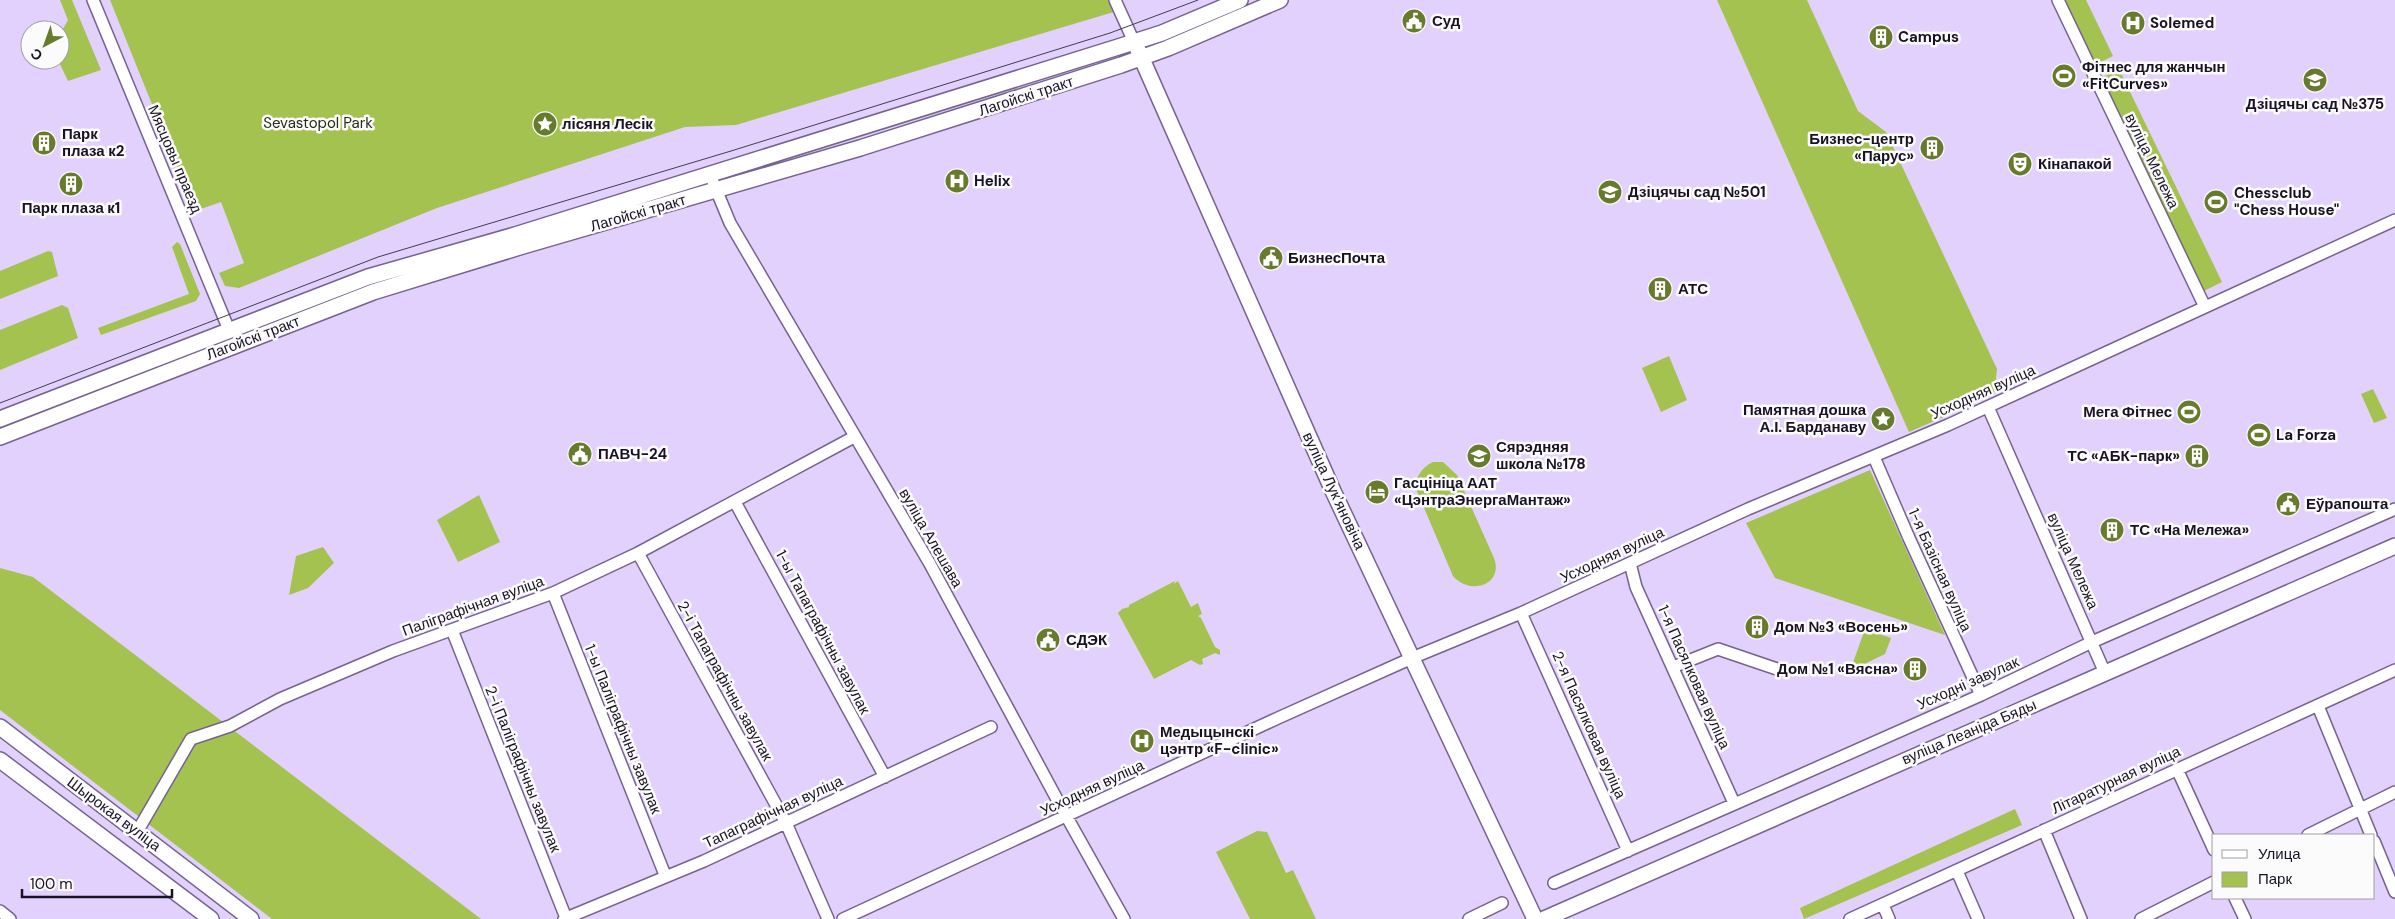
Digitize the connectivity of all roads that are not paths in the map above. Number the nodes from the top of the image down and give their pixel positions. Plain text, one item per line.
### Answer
1 (93, 0) edge
2 (1115, 0) edge
3 (1240, 0) edge
4 (1280, 0) edge
5 (2058, 0) edge
6 (1134, 42) junction
7 (1141, 59) junction
8 (711, 173) junction
9 (716, 190) junction
10 (2395, 220) edge
11 (2205, 307) junction
12 (229, 330) junction
13 (235, 344) junction
14 (1988, 407) junction
15 (0, 419) edge
16 (0, 436) edge
17 (854, 437) junction
18 (1874, 457) junction
19 (736, 502) junction
20 (2395, 509) edge
21 (2395, 546) edge
22 (638, 553) junction
23 (1630, 563) junction
24 (553, 593) junction
25 (1521, 612) junction
26 (452, 630) junction
27 (2092, 642) junction
28 (1412, 658) junction
29 (1673, 667) junction
30 (1780, 670) dead end
31 (2395, 670) edge
32 (2105, 673) junction
33 (1980, 695) junction
34 (2318, 706) junction
35 (0, 727) edge
36 (991, 727) dead end
37 (0, 760) edge
38 (2177, 769) junction
39 (885, 777) junction
40 (2395, 792) edge
41 (1734, 803) junction
42 (2360, 809) junction
43 (1066, 817) junction
44 (786, 823) junction
45 (2044, 830) junction
46 (137, 832) junction
47 (2310, 834) edge
48 (2371, 834) edge
49 (2375, 843) edge
50 (2212, 846) edge
51 (1628, 851) junction
52 (1957, 871) junction
53 (665, 875) junction
54 (1554, 883) dead end
55 (2212, 883) edge
56 (2395, 892) edge
57 (2235, 899) edge
58 (1502, 903) dead end
59 (1883, 904) junction
60 (0, 911) edge
61 (10, 919) edge
62 (211, 919) edge
63 (251, 919) edge
64 (565, 919) edge
65 (828, 919) edge
66 (842, 919) edge
67 (1124, 919) edge
68 (1469, 919) edge
69 (1535, 919) edge
70 (1544, 919) edge
71 (1850, 919) edge
72 (1889, 919) edge
73 (1978, 919) edge
74 (2081, 919) edge
75 (2140, 919) edge
76 (2245, 919) edge

1 - 12 street, Мясцовы праезд
2 - 6 street
3 - 6 main road, Лагойскі тракт
4 - 7 main road, Лагойскі тракт
5 - 11 street, вуліца Мележа
6 - 7 main road, вуліца Лукʼяновіча
6 - 8 main road, Лагойскі тракт
7 - 9 main road, Лагойскі тракт
7 - 28 main road, вуліца Лукʼяновіча
8 - 9 street, вуліца Алешава
8 - 12 main road, Лагойскі тракт
9 - 13 main road, Лагойскі тракт
9 - 17 street, вуліца Алешава
10 - 11 street, Усходняя вуліца
11 - 14 street, Усходняя вуліца
12 - 13 main road
12 - 15 main road, Лагойскі тракт
13 - 16 main road, Лагойскі тракт
14 - 18 street, Усходняя вуліца
14 - 27 street, вуліца Мележа
17 - 19 street, Паліграфічная вуліца
17 - 43 street, вуліца Алешава
18 - 23 street, Усходняя вуліца
18 - 33 street, 1-я Базісная вуліца
19 - 22 street, Паліграфічная вуліца
19 - 39 street, 1-ы Тапаграфічны завулак
20 - 27 street, Усходні завулак
21 - 32 main road, вуліца Леаніда Бяды
22 - 24 street, Паліграфічная вуліца
22 - 44 street, 2-і Тапаграфічны завулак
23 - 25 street, Усходняя вуліца
23 - 29 street, 1-я Пасялковая вуліца
24 - 26 street, Паліграфічная вуліца
24 - 53 street, 1-ы Паліграфічны завулак
25 - 28 street, Усходняя вуліца
25 - 51 street, 2-я Пасялковая вуліца
26 - 46 street, Паліграфічная вуліца
26 - 64 street, 2-і Паліграфічны завулак
27 - 32 street, вуліца Мележа
27 - 33 street, Усходні завулак
28 - 43 street, Усходняя вуліца
28 - 69 main road, вуліца Лукʼяновіча
29 - 30 street
29 - 41 street, 1-я Пасялковая вуліца
31 - 34 street, Літаратурная вуліца
32 - 70 main road, вуліца Леаніда Бяды
33 - 41 street, Усходні завулак
34 - 38 street, Літаратурная вуліца
34 - 42 street
35 - 46 main road, Шырокая вуліца
36 - 39 street, Тапаграфічная вуліца
37 - 62 main road, Шырокая вуліца
38 - 45 street, Літаратурная вуліца
38 - 50 street
39 - 44 street, Тапаграфічная вуліца
40 - 42 street
41 - 51 street, Усходні завулак
42 - 47 street
42 - 48 street
43 - 66 street, Усходняя вуліца
43 - 67 street, вуліца Алешава
44 - 53 street, Тапаграфічная вуліца
44 - 65 street, 2-і Тапаграфічны завулак
45 - 52 street, Літаратурная вуліца
45 - 74 street
46 - 63 main road, Шырокая вуліца
49 - 56 street
51 - 54 street, Усходні завулак
52 - 59 street, Літаратурная вуліца
52 - 73 street
53 - 64 street, Тапаграфічная вуліца
55 - 75 street
57 - 76 street
58 - 68 street
59 - 71 street, Літаратурная вуліца
59 - 72 street
60 - 61 street

